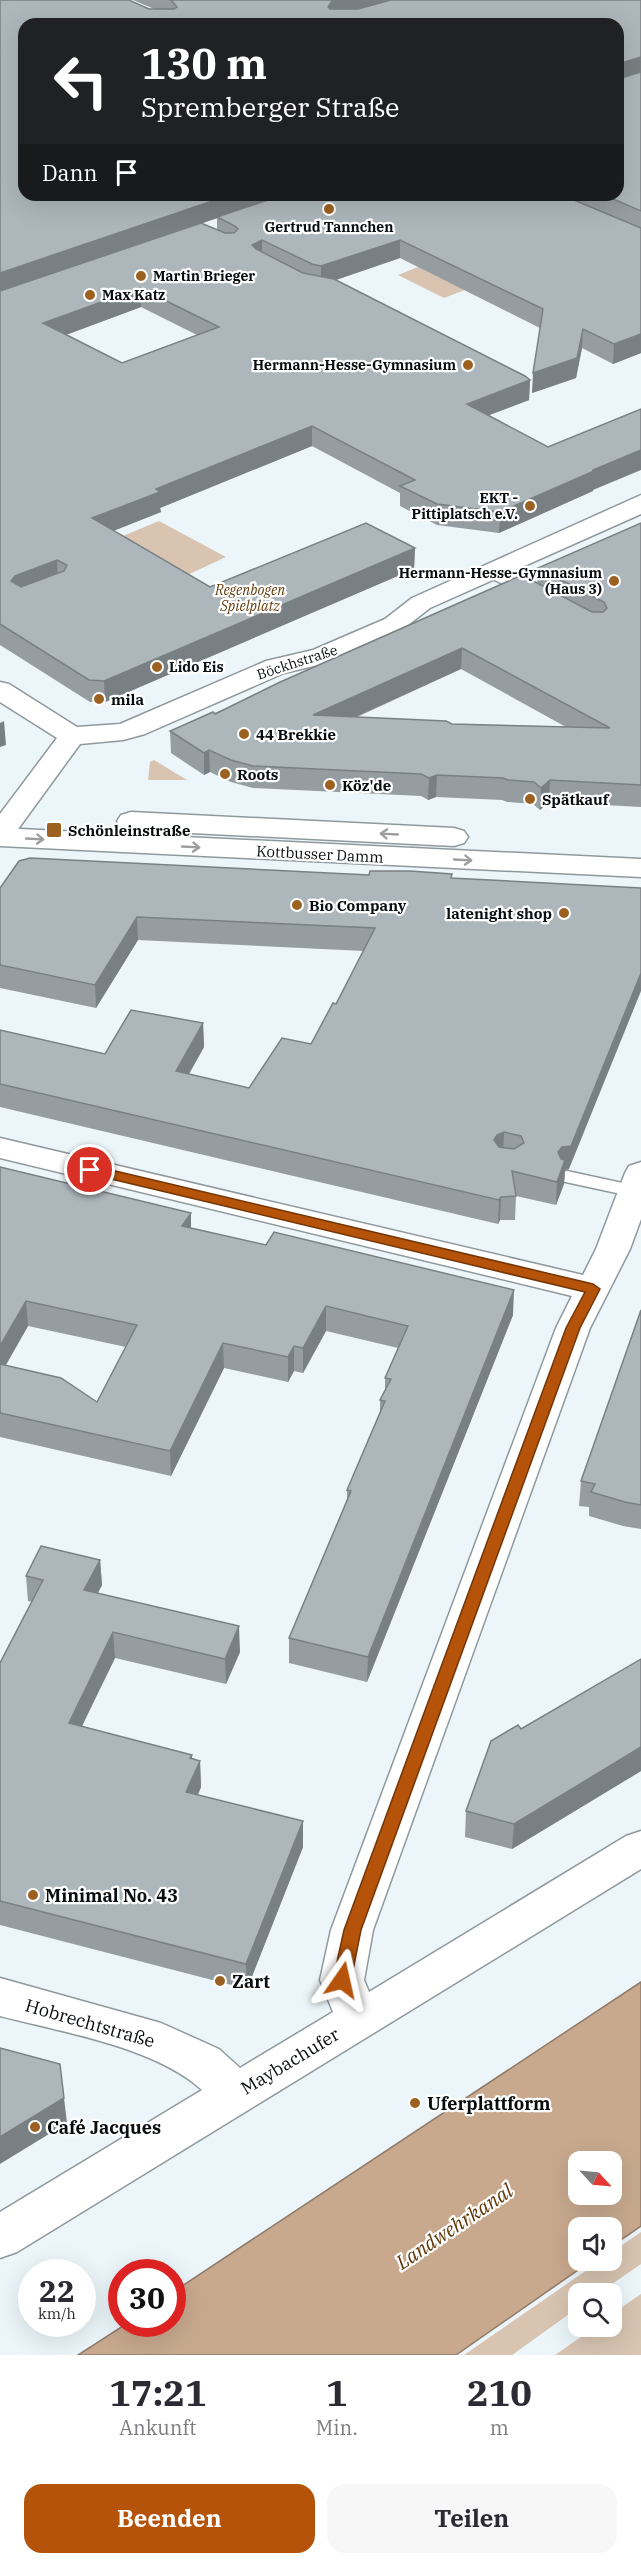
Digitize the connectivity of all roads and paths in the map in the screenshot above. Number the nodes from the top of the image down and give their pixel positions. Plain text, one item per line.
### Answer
1 (641, 502) edge
2 (490, 572) junction
3 (546, 601) edge
4 (5, 699) edge
5 (72, 736) junction
6 (3, 826) edge
7 (641, 846) edge
8 (641, 868) edge
9 (0, 1148) edge
10 (567, 1177) edge
11 (638, 1182) edge
12 (593, 1289) junction
13 (641, 1848) edge
14 (0, 1997) edge
15 (359, 2020) junction
16 (236, 2093) junction
17 (0, 2237) edge

1 - 2 street, Böckhstraße
2 - 3 lane
2 - 5 street, Böckhstraße
4 - 5 street
5 - 6 street
7 -> 6 street, Kottbusser Damm
6 -> 8 street, Kottbusser Damm
9 - 12 street
10 - 11 lane
11 - 12 street
12 - 15 street
13 - 15 street, Maybachufer
14 - 16 street, Hobrechtstraße
15 - 16 street, Maybachufer
16 - 17 street, Maybachufer

